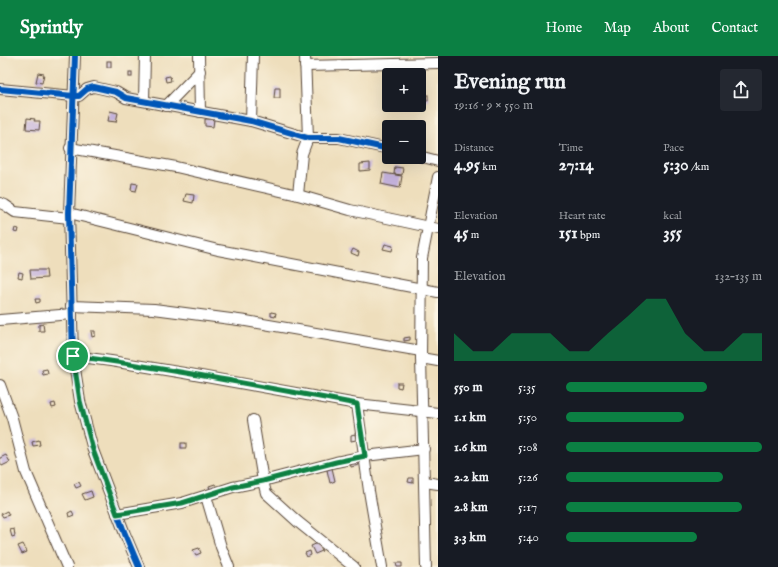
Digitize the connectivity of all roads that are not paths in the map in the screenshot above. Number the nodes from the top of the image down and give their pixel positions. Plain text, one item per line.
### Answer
1 (74, 56) edge
2 (146, 56) edge
3 (199, 56) edge
4 (253, 56) edge
5 (406, 60) edge
6 (305, 61) edge
7 (438, 63) edge
8 (200, 71) junction
9 (0, 89) edge
10 (74, 96) junction
11 (144, 101) junction
12 (166, 106) junction
13 (200, 112) junction
14 (251, 121) junction
15 (308, 138) junction
16 (382, 147) edge
17 (70, 148) junction
18 (426, 158) edge
19 (438, 161) edge
20 (438, 177) edge
21 (298, 195) junction
22 (0, 203) edge
23 (69, 215) junction
24 (433, 228) edge
25 (422, 289) junction
26 (438, 292) edge
27 (72, 310) junction
28 (0, 320) edge
29 (421, 354) junction
30 (73, 356) junction
31 (438, 361) edge
32 (0, 385) edge
33 (357, 404) junction
34 (423, 411) junction
35 (438, 413) edge
36 (253, 420) dead end
37 (424, 449) junction
38 (365, 456) junction
39 (263, 481) junction
40 (425, 482) junction
41 (438, 484) edge
42 (206, 496) junction
43 (117, 514) junction
44 (379, 566) edge
45 (68, 567) edge
46 (139, 567) edge
47 (229, 567) edge
48 (354, 567) edge
49 (426, 567) edge

1 - 10 street
2 - 11 street
3 - 8 street
4 - 14 street
5 - 6 street
5 - 7 street
6 - 15 street
8 - 12 street
8 - 13 street
9 - 10 street
10 - 11 street
10 - 17 street
11 - 12 street
12 - 13 street
13 - 14 street
14 - 15 street
15 - 16 street
15 - 21 street
17 - 21 street
17 - 23 street
18 - 19 street
20 - 24 street
21 - 24 street
22 - 23 street
23 - 25 street
23 - 27 street
24 - 25 street
25 - 26 street
25 - 29 street
27 - 28 street
27 - 29 street
27 - 30 street
29 - 31 street
29 - 34 street
30 - 33 street
30 - 43 street
32 - 45 street
33 - 34 street
33 - 38 street
34 - 35 street
34 - 37 street
36 - 39 street
37 - 38 street
37 - 40 street
38 - 39 street
38 - 44 street
39 - 42 street
39 - 48 street
40 - 41 street
40 - 49 street
42 - 43 street
42 - 47 street
43 - 46 street

